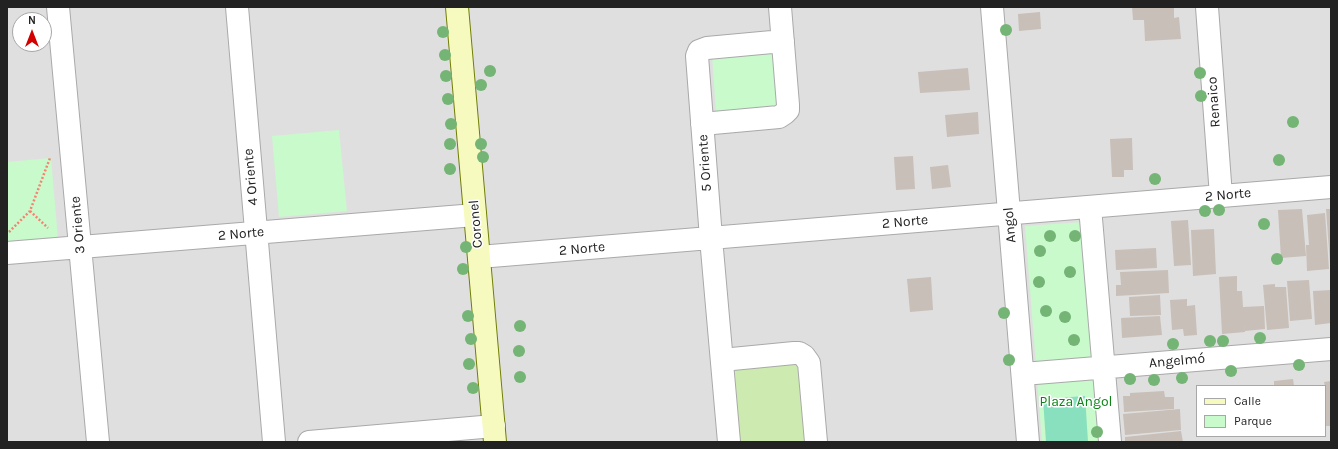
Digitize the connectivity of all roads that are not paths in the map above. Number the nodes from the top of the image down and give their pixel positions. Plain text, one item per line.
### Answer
1 (58, 7) edge
2 (237, 7) edge
3 (457, 7) edge
4 (780, 7) edge
5 (992, 7) edge
6 (1207, 7) edge
7 (782, 41) junction
8 (702, 124) junction
9 (1331, 187) edge
10 (1221, 196) junction
11 (1090, 207) junction
12 (1009, 213) junction
13 (475, 215) junction
14 (256, 233) junction
15 (711, 238) junction
16 (80, 247) junction
17 (7, 253) edge
18 (479, 257) junction
19 (1331, 348) edge
20 (722, 360) junction
21 (1103, 368) junction
22 (1023, 374) junction
23 (494, 434) edge
24 (98, 442) edge
25 (274, 442) edge
26 (309, 442) edge
27 (729, 442) edge
28 (816, 442) edge
29 (1028, 442) edge
30 (1110, 442) edge

1 - 16 street, 3 Oriente
2 - 14 street, 4 Oriente
3 - 13 street, Coronel
4 - 7 street
5 - 12 street, Angol
6 - 10 street, Renaico
7 - 8 street, 5 Oriente
7 - 8 street
8 - 15 street, 5 Oriente
9 - 10 street, 2 Norte
10 - 11 street, 2 Norte
11 - 12 street, 2 Norte
11 - 21 street
12 - 15 street, 2 Norte
12 - 22 street, Angol
13 - 14 street, 2 Norte
13 - 18 street, Coronel
14 - 16 street, 2 Norte
14 - 25 street, 4 Oriente
15 - 18 street, 2 Norte
15 - 20 street, 5 Oriente
16 - 17 street, 2 Norte
16 - 24 street, 3 Oriente
18 - 23 street, Coronel
19 - 21 street, Angelmó
20 - 27 street, 5 Oriente
20 - 28 street
21 - 22 street, Angelmó
21 - 30 street
22 - 29 street, Angol
23 - 26 street

